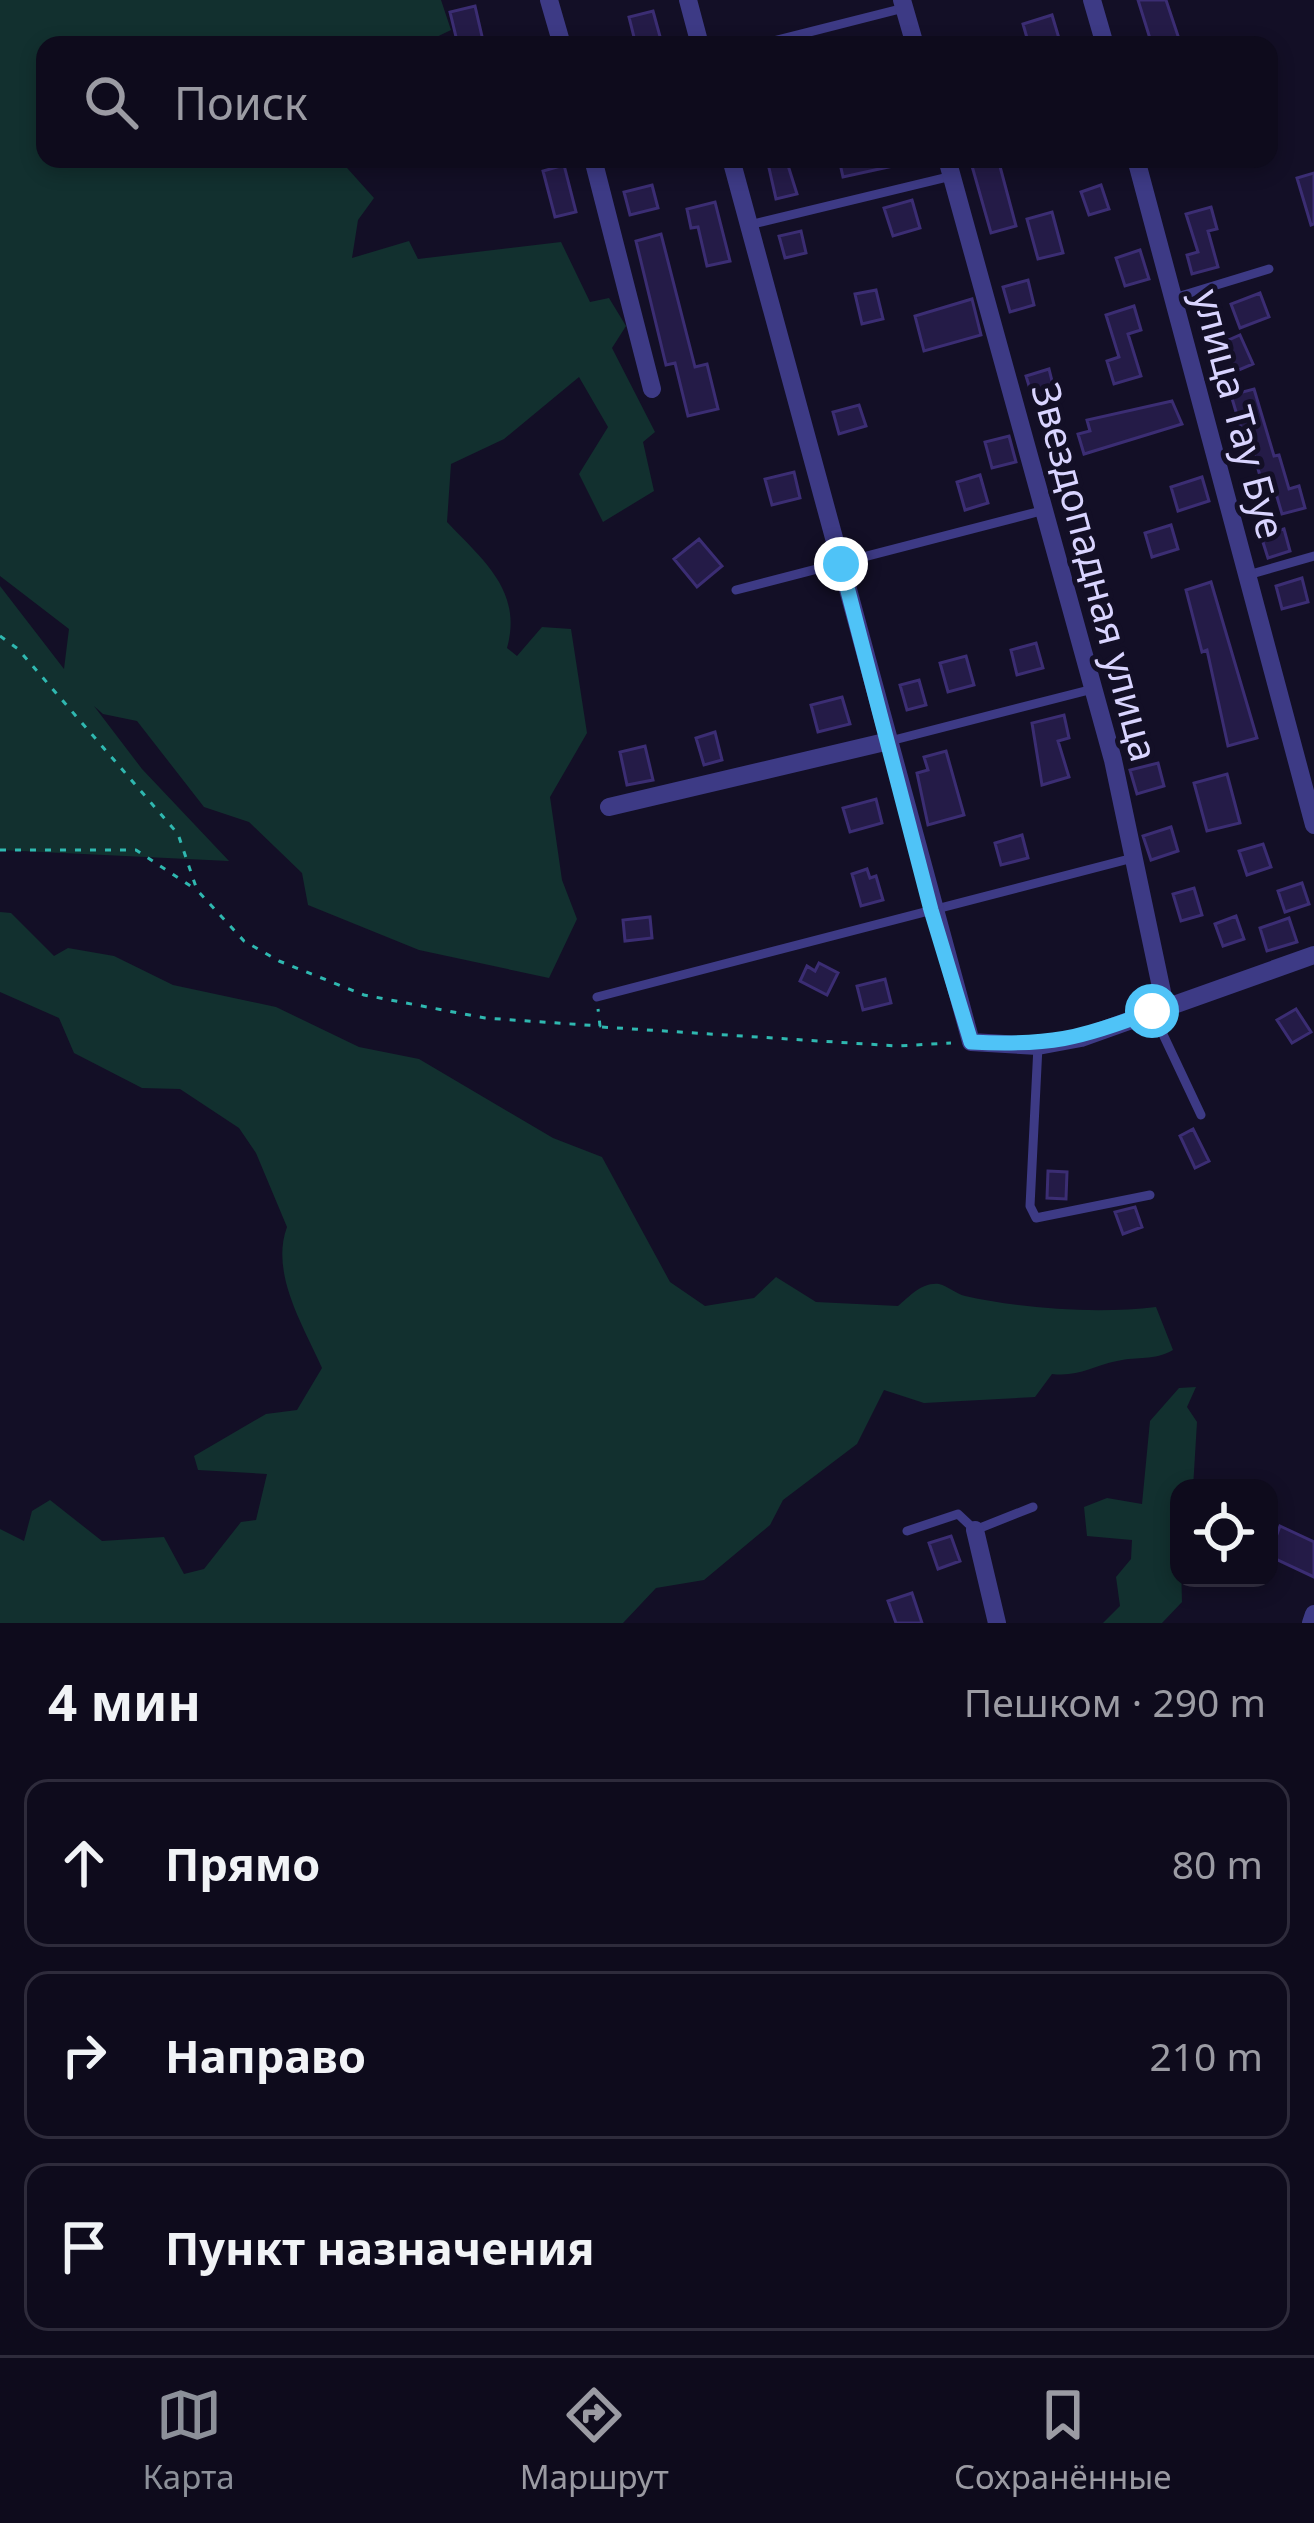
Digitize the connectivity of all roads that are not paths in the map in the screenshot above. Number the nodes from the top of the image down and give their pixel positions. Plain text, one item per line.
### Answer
1 (550, 0) edge
2 (688, 0) edge
3 (1092, 0) edge
4 (903, 4) edge
5 (560, 36) edge
6 (698, 36) edge
7 (790, 36) edge
8 (912, 36) edge
9 (1102, 36) edge
10 (595, 168) edge
11 (733, 168) edge
12 (950, 168) edge
13 (1138, 168) edge
14 (749, 225) junction
15 (1269, 268) dead end
16 (1174, 298) junction
17 (652, 389) dead end
18 (1045, 510) junction
19 (1314, 556) edge
20 (841, 564) junction
21 (1248, 575) junction
22 (736, 590) dead end
23 (1094, 688) junction
24 (889, 741) junction
25 (610, 807) dead end
26 (1314, 825) edge
27 (1133, 858) junction
28 (931, 910) junction
29 (1314, 955) edge
30 (597, 997) road end
31 (1159, 1008) junction
32 (1038, 1046) junction
33 (1201, 1115) dead end
34 (1150, 1196) dead end
35 (1034, 1507) dead end
36 (975, 1530) junction
37 (907, 1531) dead end
38 (1314, 1614) edge
39 (997, 1623) edge
40 (1311, 1623) edge

1 - 5 street
2 - 6 street
3 - 9 street
4 - 7 lane
4 - 8 street
10 - 17 street
11 - 14 street
12 - 14 lane
12 - 18 street, Звездопадная улица
13 - 16 street, улица Тау Буе
14 - 20 street
15 - 16 lane
16 - 21 street, улица Тау Буе
18 - 20 lane
18 - 23 street, Звездопадная улица
19 - 21 lane
20 - 22 lane
20 - 24 street
21 - 26 street, улица Тау Буе
23 - 24 lane
23 - 27 street, Звездопадная улица
24 - 25 street
24 - 28 street
27 - 28 lane
27 - 31 street, Звездопадная улица
28 - 30 lane
28 - 32 street
29 - 31 street
31 - 32 street
31 - 33 lane
32 - 34 lane
35 - 36 lane
36 - 37 lane
36 - 39 street
38 - 40 street

